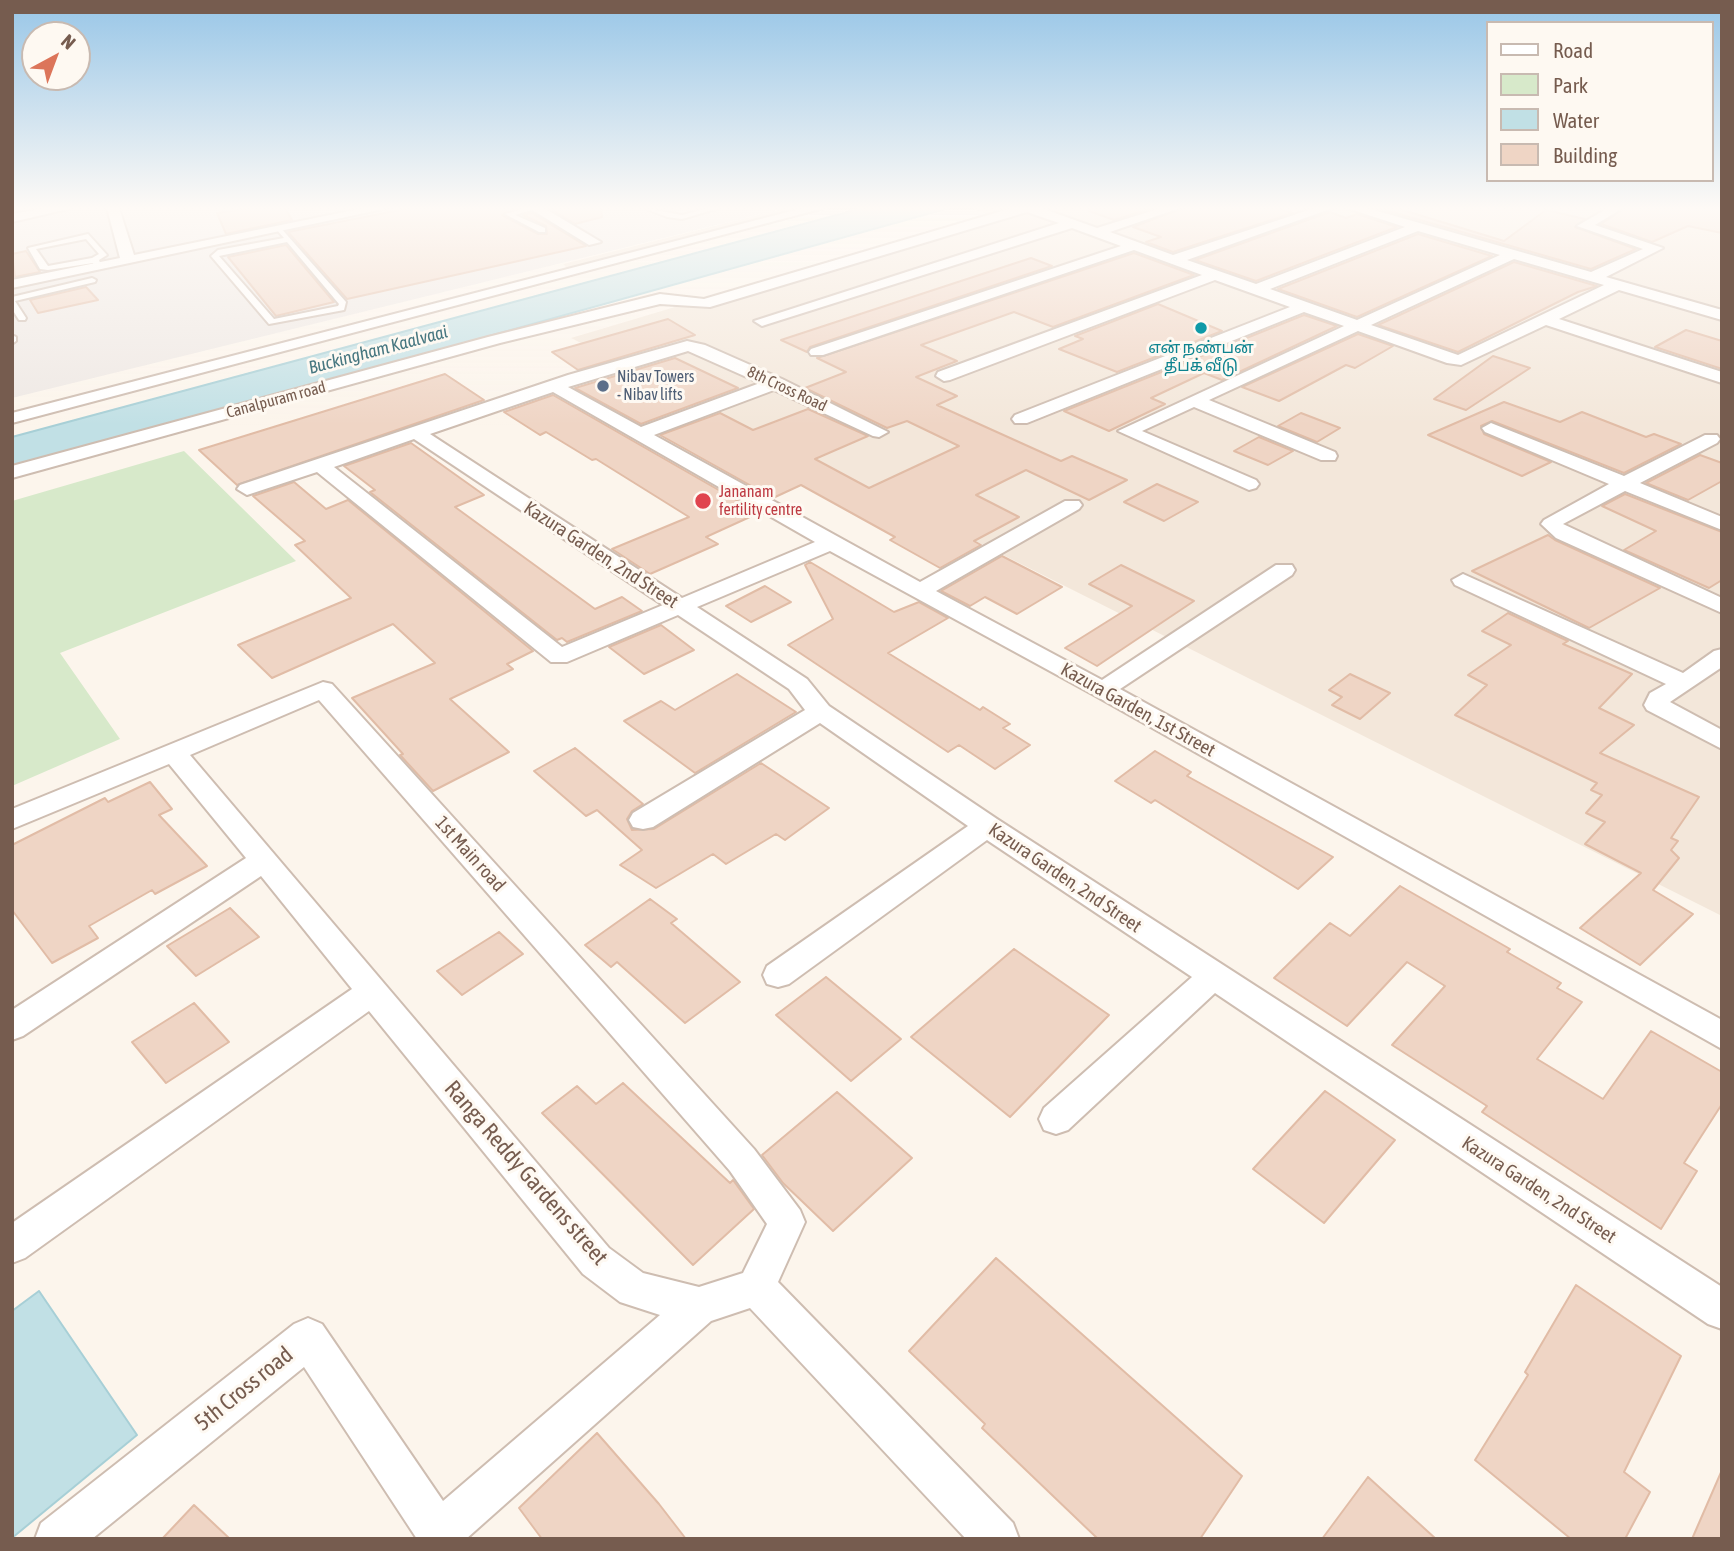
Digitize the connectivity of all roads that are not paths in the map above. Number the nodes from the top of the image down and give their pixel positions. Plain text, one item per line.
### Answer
1 (32, 280) edge
2 (64, 280) edge
3 (97, 280) edge
4 (236, 280) edge
5 (323, 280) edge
6 (540, 280) edge
7 (784, 280) edge
8 (891, 280) edge
9 (1031, 280) edge
10 (1200, 280) edge
11 (1234, 280) edge
12 (1279, 280) edge
13 (1455, 280) edge
14 (1600, 280) edge
15 (12, 284) edge
16 (1617, 285) junction
17 (99, 288) dead end
18 (1257, 289) junction
19 (12, 301) edge
20 (1305, 306) junction
21 (1722, 315) edge
22 (22, 318) dead end
23 (1545, 320) junction
24 (762, 321) dead end
25 (1359, 325) junction
26 (694, 346) joint
27 (817, 352) dead end
28 (944, 376) dead end
29 (1722, 378) edge
30 (776, 383) junction
31 (555, 386) junction
32 (1193, 400) junction
33 (12, 418) edge
34 (1021, 419) dead end
35 (1491, 428) dead end
36 (879, 432) dead end
37 (418, 434) junction
38 (640, 434) junction
39 (1711, 439) dead end
40 (1328, 456) dead end
41 (320, 465) junction
42 (12, 472) edge
43 (1249, 484) dead end
44 (1627, 485) junction
45 (247, 489) dead end
46 (1072, 505) dead end
47 (1722, 524) edge
48 (831, 544) junction
49 (1284, 570) dead end
50 (1463, 580) dead end
51 (919, 592) junction
52 (1722, 606) edge
53 (681, 607) junction
54 (1722, 656) edge
55 (1685, 683) junction
56 (1103, 690) junction
57 (820, 712) junction
58 (1722, 741) edge
59 (173, 751) junction
60 (12, 820) edge
61 (643, 820) dead end
62 (987, 826) junction
63 (263, 861) junction
64 (778, 975) dead end
65 (1213, 976) junction
66 (372, 992) junction
67 (12, 1027) edge
68 (1722, 1036) edge
69 (1056, 1119) dead end
70 (12, 1245) edge
71 (756, 1287) junction
72 (699, 1306) junction
73 (1722, 1310) edge
74 (441, 1536) edge
75 (57, 1539) edge
76 (997, 1539) edge

1 - 15 street
2 - 19 lane
3 - 17 lane
4 - 5 lane
6 - 33 street
7 - 42 street, Canalpuram road
8 - 24 street
9 - 27 street
10 - 28 street
11 - 18 street
12 - 18 street
13 - 25 street
14 - 16 street
16 - 21 street
16 - 23 street
18 - 20 street
19 - 22 lane
20 - 25 street
20 - 34 street
23 - 25 street
23 - 29 street
25 - 32 street
26 - 30 street, 8th Cross Road
26 - 31 street
30 - 36 street, 8th Cross Road
30 - 38 street
31 - 37 street
31 - 38 street, Kazura Garden, 1st Street
32 - 40 street
32 - 43 street
35 - 44 street
37 - 41 street
37 - 53 street, Kazura Garden, 2nd Street
38 - 48 street, Kazura Garden, 1st Street
39 - 44 street
41 - 45 street
41 - 53 street
44 - 47 street
44 - 52 street
46 - 51 street
48 - 51 street, Kazura Garden, 1st Street
48 - 53 street
49 - 56 street
50 - 55 street
51 - 56 street, Kazura Garden, 1st Street
53 - 57 street, Kazura Garden, 2nd Street
54 - 55 street
55 - 58 street
56 - 68 street, Kazura Garden, 1st Street
57 - 61 street
57 - 62 street, Kazura Garden, 2nd Street
59 - 60 street, 1st Main road
59 - 63 street, Ranga Reddy Gardens street
59 - 71 street, 1st Main road
62 - 64 street
62 - 65 street, Kazura Garden, 2nd Street
63 - 66 street, Ranga Reddy Gardens street
63 - 67 street
65 - 69 street
65 - 73 street, Kazura Garden, 2nd Street
66 - 70 street
66 - 72 street, Ranga Reddy Gardens street
71 - 72 street
71 - 76 street
72 - 74 street
74 - 75 street, 5th Cross road

